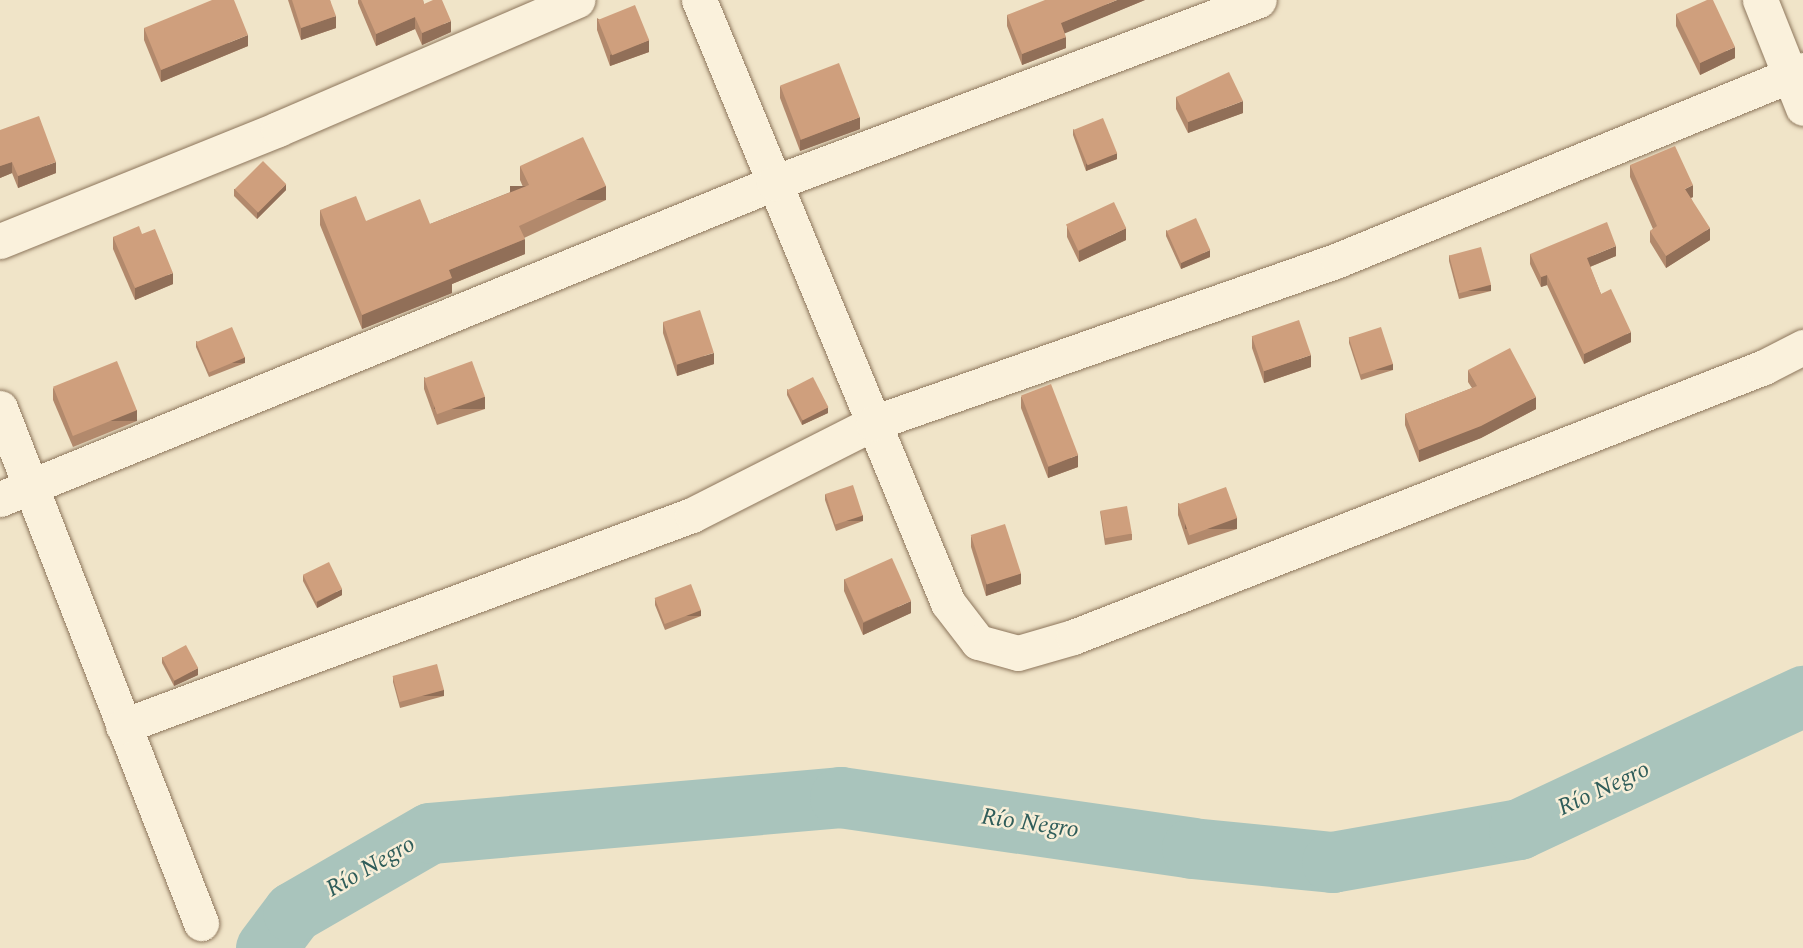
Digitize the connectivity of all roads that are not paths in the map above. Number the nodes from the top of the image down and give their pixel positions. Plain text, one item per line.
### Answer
1 (577, 0) edge
2 (699, 0) edge
3 (1259, 0) edge
4 (1760, 0) edge
5 (1796, 72) edge
6 (1803, 108) edge
7 (775, 183) junction
8 (0, 241) edge
9 (1803, 347) edge
10 (0, 408) edge
11 (873, 423) junction
12 (15, 493) edge
13 (123, 726) junction
14 (201, 923) dead end

1 - 8 street
2 - 7 street
3 - 7 street
4 - 5 street
5 - 6 street
5 - 11 street
7 - 11 street
7 - 12 street
9 - 11 street
10 - 12 street
11 - 13 street
12 - 13 street
13 - 14 street

